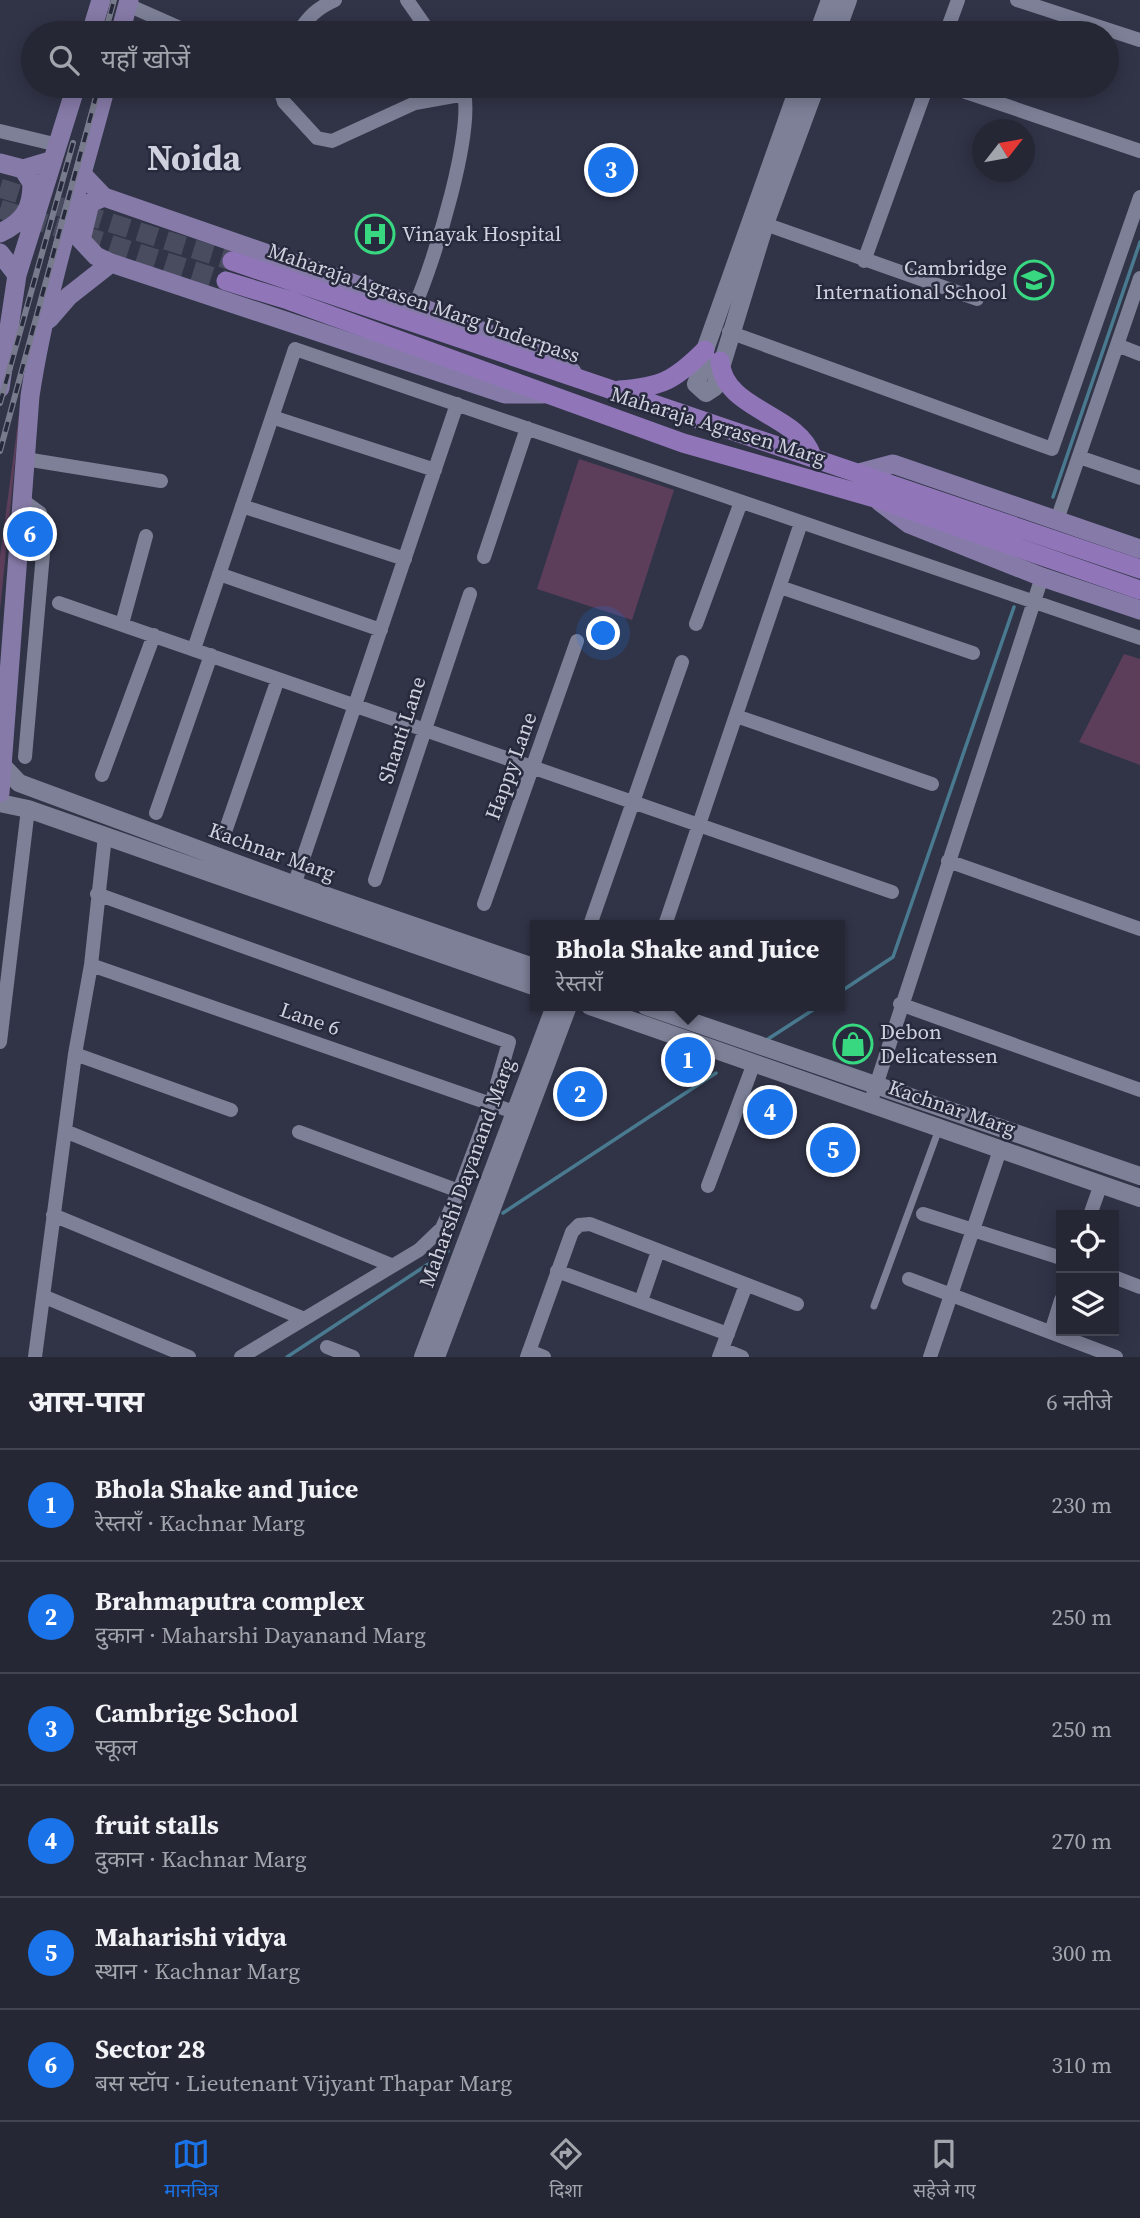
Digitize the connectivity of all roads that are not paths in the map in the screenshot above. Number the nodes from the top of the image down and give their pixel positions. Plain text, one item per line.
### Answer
1 (101, 0) edge
2 (335, 0) edge
3 (407, 0) edge
4 (830, 0) edge
5 (848, 0) edge
6 (958, 0) edge
7 (1017, 0) edge
8 (128, 2) edge
9 (95, 21) edge
10 (123, 21) edge
11 (167, 21) edge
12 (305, 21) edge
13 (422, 21) edge
14 (822, 21) edge
15 (840, 21) edge
16 (950, 21) edge
17 (1082, 21) edge
18 (1119, 33) edge
19 (1140, 40) edge
20 (72, 98) edge
21 (103, 98) edge
22 (283, 98) edge
23 (433, 98) edge
24 (464, 98) edge
25 (795, 98) edge
26 (812, 98) edge
27 (923, 98) edge
28 (983, 98) edge
29 (0, 131) edge
30 (1140, 151) edge
31 (56, 153) junction
32 (0, 163) edge
33 (23, 169) junction
34 (83, 175) junction
35 (104, 197) junction
36 (1140, 197) edge
37 (765, 223) junction
38 (0, 233) edge
39 (0, 253) edge
40 (232, 261) tunnel mouth
41 (864, 261) junction
42 (111, 263) junction
43 (17, 275) junction
44 (1140, 278) edge
45 (226, 281) tunnel mouth
46 (977, 299) dead end
47 (415, 305) junction
48 (46, 324) junction
49 (729, 332) junction
50 (1117, 345) junction
51 (1140, 354) edge
52 (713, 355) junction
53 (0, 388) edge
54 (605, 390) junction
55 (547, 394) junction
56 (457, 404) junction
57 (272, 417) junction
58 (527, 428) junction
59 (812, 456) junction
60 (1079, 457) junction
61 (25, 460) junction
62 (435, 470) junction
63 (859, 473) junction
64 (1140, 478) edge
65 (161, 481) dead end
66 (875, 498) junction
67 (22, 500) junction
68 (741, 502) junction
69 (242, 506) junction
70 (953, 515) junction
71 (1057, 520) junction
72 (801, 523) junction
73 (146, 537) dead end
74 (1140, 549) edge
75 (484, 557) dead end
76 (405, 559) junction
77 (1140, 569) edge
78 (219, 574) junction
79 (1042, 577) junction
80 (780, 587) junction
81 (1140, 590) edge
82 (470, 594) dead end
83 (59, 603) dead end
84 (1033, 603) junction
85 (1140, 610) edge
86 (122, 624) junction
87 (696, 624) dead end
88 (381, 629) junction
89 (154, 635) junction
90 (1140, 638) edge
91 (578, 641) dead end
92 (194, 649) junction
93 (973, 653) dead end
94 (211, 655) junction
95 (682, 662) dead end
96 (278, 678) junction
97 (355, 705) junction
98 (736, 716) junction
99 (425, 729) junction
100 (25, 757) dead end
101 (2, 765) junction
102 (533, 767) junction
103 (102, 775) dead end
104 (932, 784) dead end
105 (0, 793) edge
106 (634, 802) junction
107 (0, 803) edge
108 (28, 809) junction
109 (156, 813) dead end
110 (699, 825) junction
111 (226, 829) dead end
112 (105, 836) junction
113 (948, 861) junction
114 (375, 880) dead end
115 (892, 892) dead end
116 (292, 893) junction
117 (97, 894) junction
118 (484, 904) dead end
119 (592, 920) edge
120 (667, 920) edge
121 (1140, 929) edge
122 (91, 965) junction
123 (530, 966) edge
124 (530, 985) edge
125 (900, 1004) junction
126 (553, 1011) edge
127 (566, 1011) edge
128 (604, 1011) edge
129 (661, 1011) edge
130 (0, 1042) edge
131 (75, 1054) junction
132 (754, 1063) junction
133 (876, 1085) junction
134 (1140, 1090) edge
135 (870, 1104) junction
136 (491, 1105) junction
137 (231, 1111) dead end
138 (514, 1112) junction
139 (939, 1129) junction
140 (65, 1131) junction
141 (299, 1132) dead end
142 (1000, 1150) junction
143 (1140, 1176) edge
144 (1101, 1184) junction
145 (708, 1186) dead end
146 (459, 1191) junction
147 (1140, 1198) edge
148 (1092, 1210) edge
149 (922, 1214) dead end
150 (53, 1215) junction
151 (974, 1228) junction
152 (658, 1251) junction
153 (1056, 1256) edge
154 (391, 1265) junction
155 (557, 1271) junction
156 (909, 1279) dead end
157 (1119, 1279) edge
158 (746, 1285) junction
159 (1140, 1287) edge
160 (952, 1294) junction
161 (45, 1297) junction
162 (640, 1301) junction
163 (797, 1304) dead end
164 (874, 1306) dead end
165 (1056, 1316) edge
166 (302, 1318) junction
167 (1051, 1332) junction
168 (728, 1334) junction
169 (327, 1348) dead end
170 (1087, 1352) edge
171 (720, 1353) edge
172 (528, 1354) edge
173 (437, 1356) edge
174 (35, 1357) edge
175 (189, 1357) edge
176 (241, 1357) edge
177 (353, 1357) edge
178 (544, 1357) edge
179 (742, 1357) edge
180 (930, 1357) edge
181 (1116, 1357) edge

1 - 9 main road
2 - 12 street
3 - 13 street
4 - 14 street
5 - 15 street
6 - 16 street
7 - 17 street
8 - 10 main road
8 - 11 street
18 - 19 street
20 - 31 main road
21 - 34 main road
22 - 23 street
24 - 47 street
25 - 52 street
26 - 37 street
27 - 41 street
28 - 30 street
29 - 31 street
31 - 33 main road
31 - 43 main road
32 - 33 main road
33 - 38 main road
34 - 35 main road
34 - 48 main road
35 - 42 main road
35 - 47 main road
36 - 49 street
37 - 41 street
37 - 49 street
39 - 43 main road
40 - 54 main road, Maharaja Agrasen Marg Underpass
41 - 46 street
42 - 48 main road
42 - 55 main road
43 - 53 main road
44 - 50 street
45 - 55 main road, Maharaja Agrasen Marg Underpass
47 - 54 main road
48 - 61 main road
49 - 52 street
50 - 51 street
50 - 60 street
52 - 54 main road
52 - 59 main road
54 - 59 main road, Maharaja Agrasen Marg
55 - 66 main road, Maharaja Agrasen Marg
56 - 57 street
56 - 58 street
56 - 62 street
57 - 62 street
57 - 69 street
58 - 68 street
58 - 75 street
59 - 63 main road, Maharaja Agrasen Marg
60 - 64 street
60 - 71 street
61 - 65 street
61 - 67 main road
62 - 76 street
63 - 70 main road, Maharaja Agrasen Marg
63 - 71 main road
66 - 70 main road, Maharaja Agrasen Marg
66 - 79 main road
67 - 100 street
67 - 101 main road
68 - 72 street
68 - 87 street
69 - 76 street
69 - 78 street
70 - 77 main road
70 - 81 main road
71 - 74 main road
72 - 80 street
72 - 84 street
73 - 86 street
76 - 88 street
78 - 88 street
78 - 92 street
79 - 84 street
79 - 85 main road
80 - 93 street
80 - 98 street
82 - 99 street, Shanti Lane
83 - 86 street
84 - 90 street
84 - 113 street
86 - 89 street
88 - 97 street
89 - 92 street
89 - 103 street
91 - 102 street, Happy Lane
92 - 94 street
94 - 96 street
94 - 109 street
95 - 106 street
96 - 97 street
96 - 111 street
97 - 99 street
97 - 116 street
98 - 104 street
98 - 110 street
99 - 102 street
99 - 114 street, Shanti Lane
101 - 105 main road
101 - 116 street, Kachnar Marg
102 - 106 street
102 - 118 street, Happy Lane
106 - 110 street
106 - 119 street
107 - 108 street, Kachnar Marg
108 - 112 street, Kachnar Marg
108 - 130 street
110 - 115 street
110 - 120 street
112 - 116 street, Kachnar Marg
112 - 117 street
113 - 121 street
113 - 125 street
116 - 123 street, Kachnar Marg
116 - 124 street, Kachnar Marg
117 - 122 street
117 - 136 street
122 - 131 street
122 - 136 street, Lane 6
125 - 133 street
125 - 134 street
126 - 138 street, Maharshi Dayanand Marg
127 - 173 street, Maharshi Dayanand Marg
128 - 132 street, Kachnar Marg
129 - 133 street, Kachnar Marg
131 - 137 street
131 - 140 street
132 - 135 street, Kachnar Marg
132 - 145 street
133 - 135 street
133 - 143 street, Kachnar Marg
135 - 139 street, Kachnar Marg
136 - 138 street, Lane 6
136 - 146 street
138 - 173 street, Maharshi Dayanand Marg
139 - 142 street, Kachnar Marg
139 - 164 lane
140 - 150 street
140 - 154 street
141 - 146 street
142 - 144 street, Kachnar Marg
142 - 151 street
144 - 147 street, Kachnar Marg
144 - 148 street
146 - 154 street
149 - 151 street
150 - 161 street
150 - 166 street
151 - 153 street
151 - 160 street
152 - 155 street
152 - 158 street
152 - 162 street
154 - 166 street
155 - 162 street
155 - 172 street
156 - 160 street
157 - 159 street
158 - 163 street
158 - 168 street
160 - 167 street
160 - 180 street
161 - 174 street
161 - 175 street
162 - 168 street
165 - 167 street
166 - 176 street
167 - 170 street
168 - 171 street
169 - 177 street
170 - 181 street
171 - 179 street
172 - 178 street

